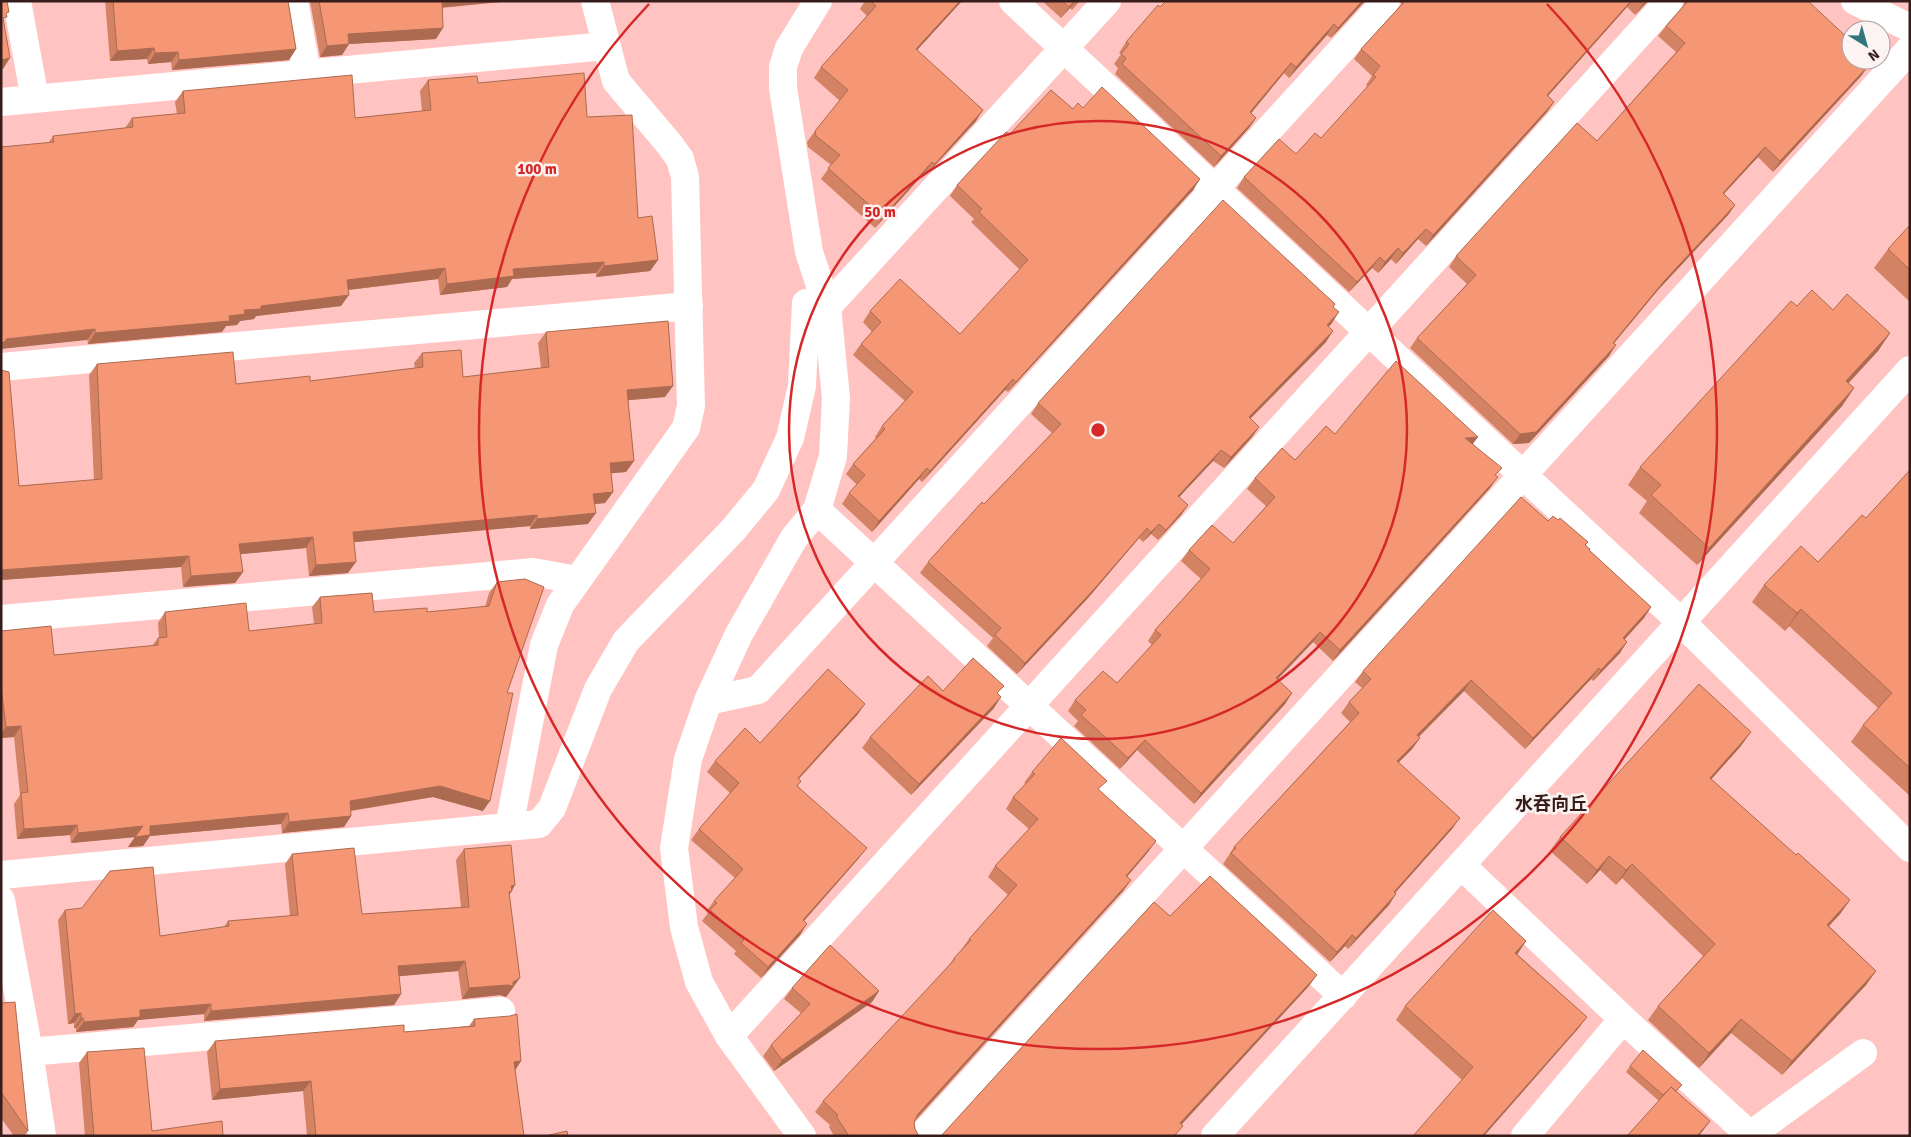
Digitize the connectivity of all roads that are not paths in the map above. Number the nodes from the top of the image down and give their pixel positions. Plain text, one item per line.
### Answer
1 (17, 1) edge
2 (294, 1) edge
3 (595, 1) edge
4 (818, 1) edge
5 (1013, 1) edge
6 (1107, 1) edge
7 (1386, 1) edge
8 (1669, 1) edge
9 (1855, 1) edge
10 (1910, 28) edge
11 (606, 46) junction
12 (1064, 48) junction
13 (1910, 49) edge
14 (307, 74) junction
15 (35, 99) junction
16 (1, 102) edge
17 (1215, 189) junction
18 (688, 306) junction
19 (827, 307) junction
20 (1368, 332) junction
21 (1, 367) edge
22 (1910, 370) edge
23 (1523, 474) junction
24 (817, 510) junction
25 (874, 562) junction
26 (577, 580) junction
27 (1, 619) edge
28 (1681, 622) junction
29 (708, 701) junction
30 (1029, 706) junction
31 (509, 827) junction
32 (1183, 848) junction
33 (1910, 848) edge
34 (1461, 865) junction
35 (1, 875) edge
36 (1, 900) edge
37 (1342, 996) junction
38 (501, 1011) dead end
39 (1623, 1018) junction
40 (729, 1036) junction
41 (29, 1052) junction
42 (1863, 1053) dead end
43 (1749, 1135) edge
44 (42, 1136) edge
45 (802, 1136) edge
46 (922, 1136) edge
47 (1215, 1136) edge
48 (1525, 1136) edge

1 - 15 street
2 - 14 street
3 - 11 street
4 - 19 street
5 - 12 street
6 - 12 street
7 - 17 street
8 - 20 street
9 - 10 street
11 - 14 street
11 - 18 street
12 - 17 street
12 - 19 street
13 - 23 street
14 - 15 street
15 - 16 street
17 - 20 street
17 - 25 street
18 - 21 street
18 - 26 street
19 - 24 street
19 - 31 street
20 - 23 street
20 - 30 street
22 - 28 street
23 - 28 street
23 - 32 street
24 - 25 street
24 - 29 street
25 - 29 street
25 - 30 street
26 - 27 street
26 - 31 street
28 - 33 street
28 - 34 street
29 - 40 street
30 - 32 street
30 - 40 street
31 - 35 street
32 - 37 street
32 - 46 street
34 - 37 street
34 - 39 street
36 - 41 street
37 - 47 street
38 - 41 street
39 - 43 street
39 - 48 street
40 - 45 street
41 - 44 street
42 - 43 street

